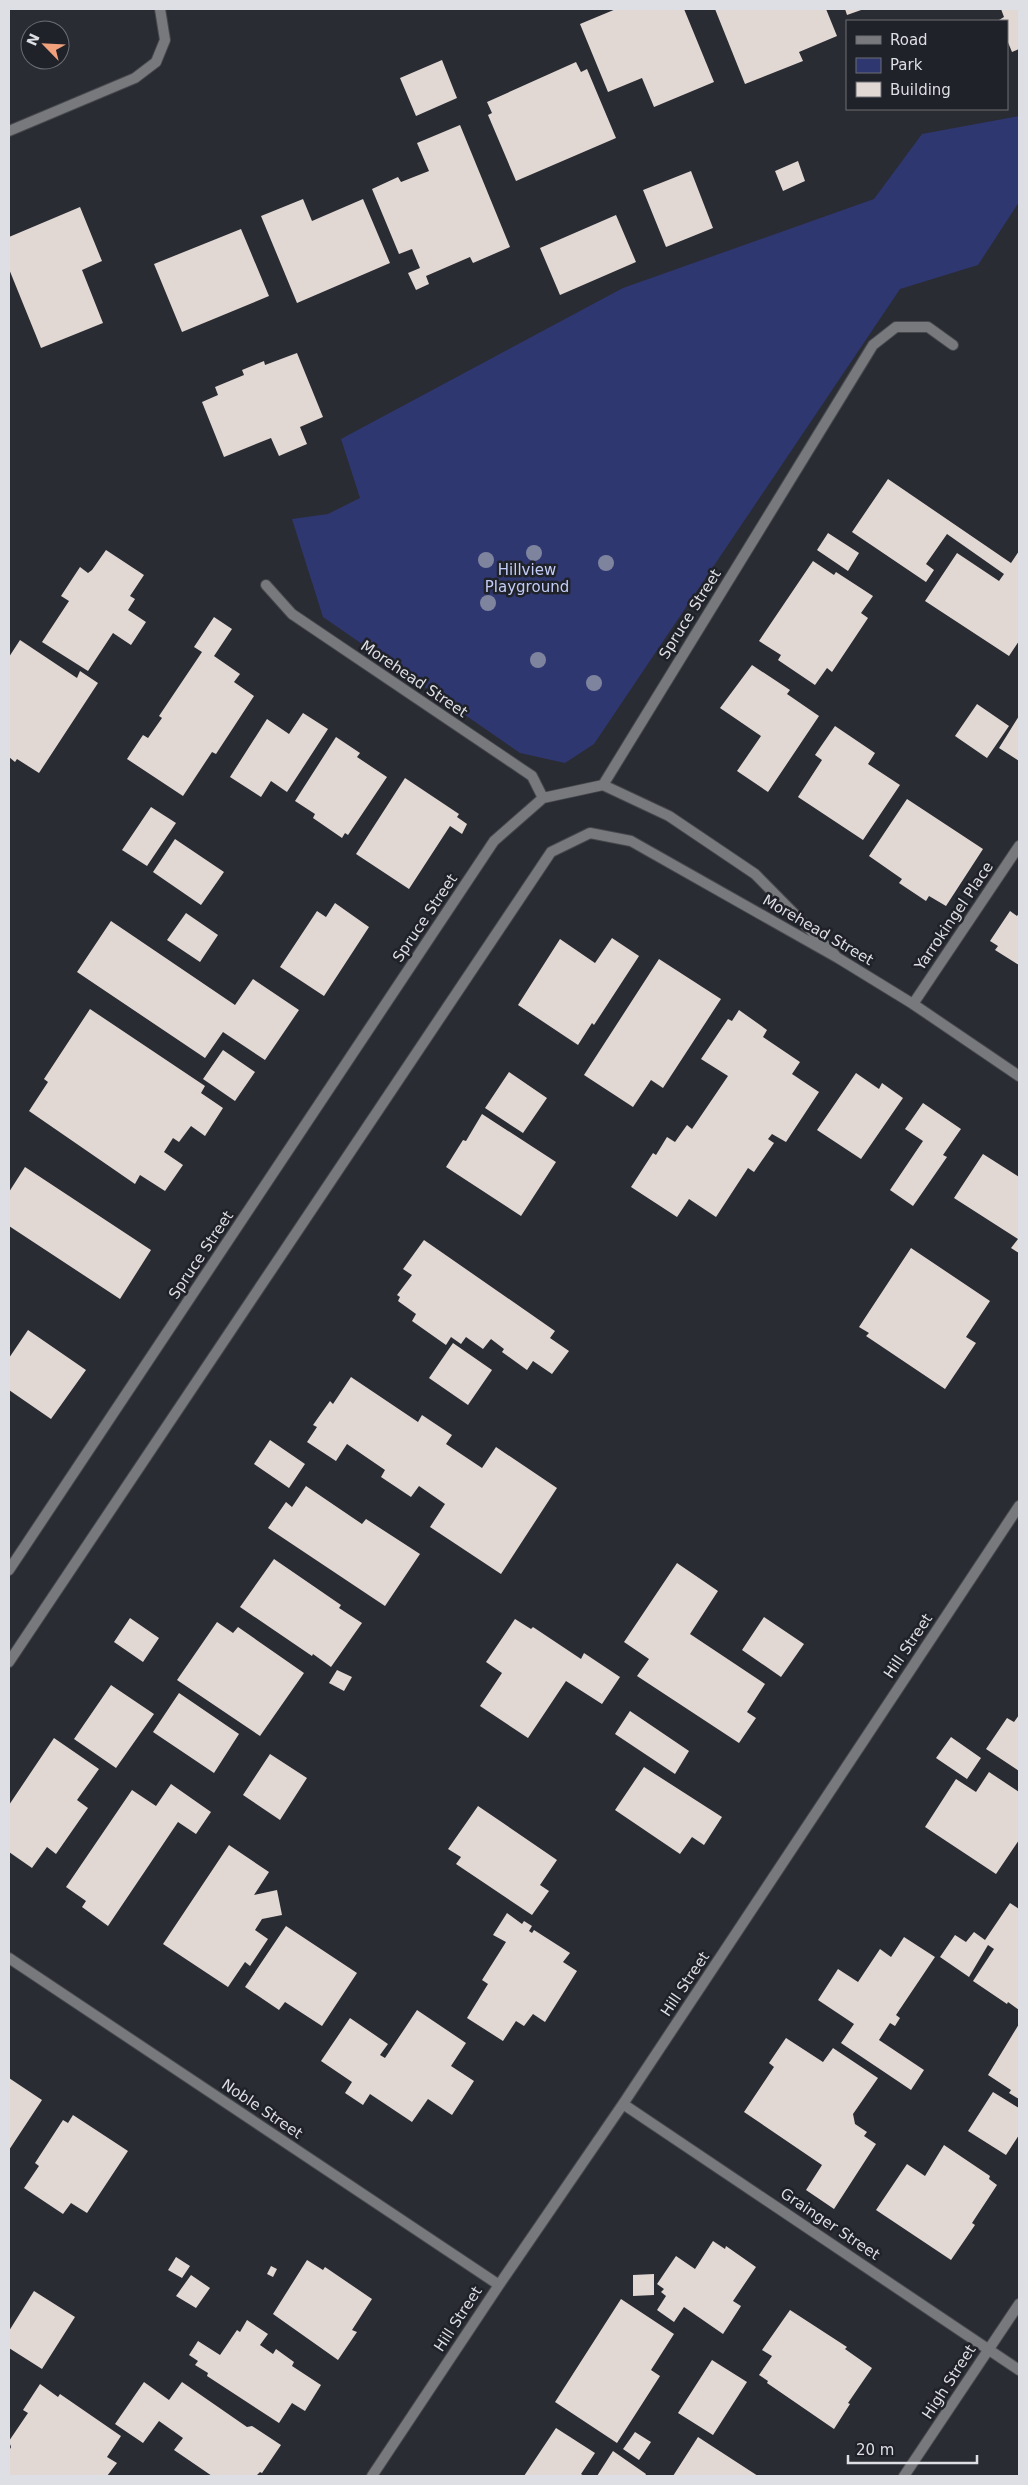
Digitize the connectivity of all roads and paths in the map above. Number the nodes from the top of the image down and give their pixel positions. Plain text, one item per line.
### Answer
1 (160, 9) edge
2 (9, 131) edge
3 (953, 345) dead end
4 (266, 585) dead end
5 (602, 785) junction
6 (543, 798) junction
7 (1019, 846) edge
8 (838, 958) junction
9 (913, 1004) junction
10 (1019, 1076) edge
11 (1019, 1506) edge
12 (9, 1570) edge
13 (9, 1662) edge
14 (9, 1958) edge
15 (623, 2104) junction
16 (499, 2285) junction
17 (1019, 2304) edge
18 (989, 2349) junction
19 (1019, 2370) edge
20 (372, 2476) edge
21 (904, 2476) edge

1 - 2 street
3 - 5 street, Spruce Street
4 - 6 street, Morehead Street
5 - 6 street, Spruce Street
5 - 8 street
6 - 12 street, Spruce Street
7 - 9 street, Yarrokingel Place
8 - 9 street, Morehead Street
8 - 13 street, Morehead Street
9 - 10 street, Morehead Street
11 - 15 street, Hill Street
14 - 16 street, Noble Street
15 - 16 street, Hill Street
15 - 18 street, Grainger Street
16 - 20 street, Hill Street
17 - 18 street, High Street
18 - 19 street, Grainger Street
18 - 21 street, High Street

